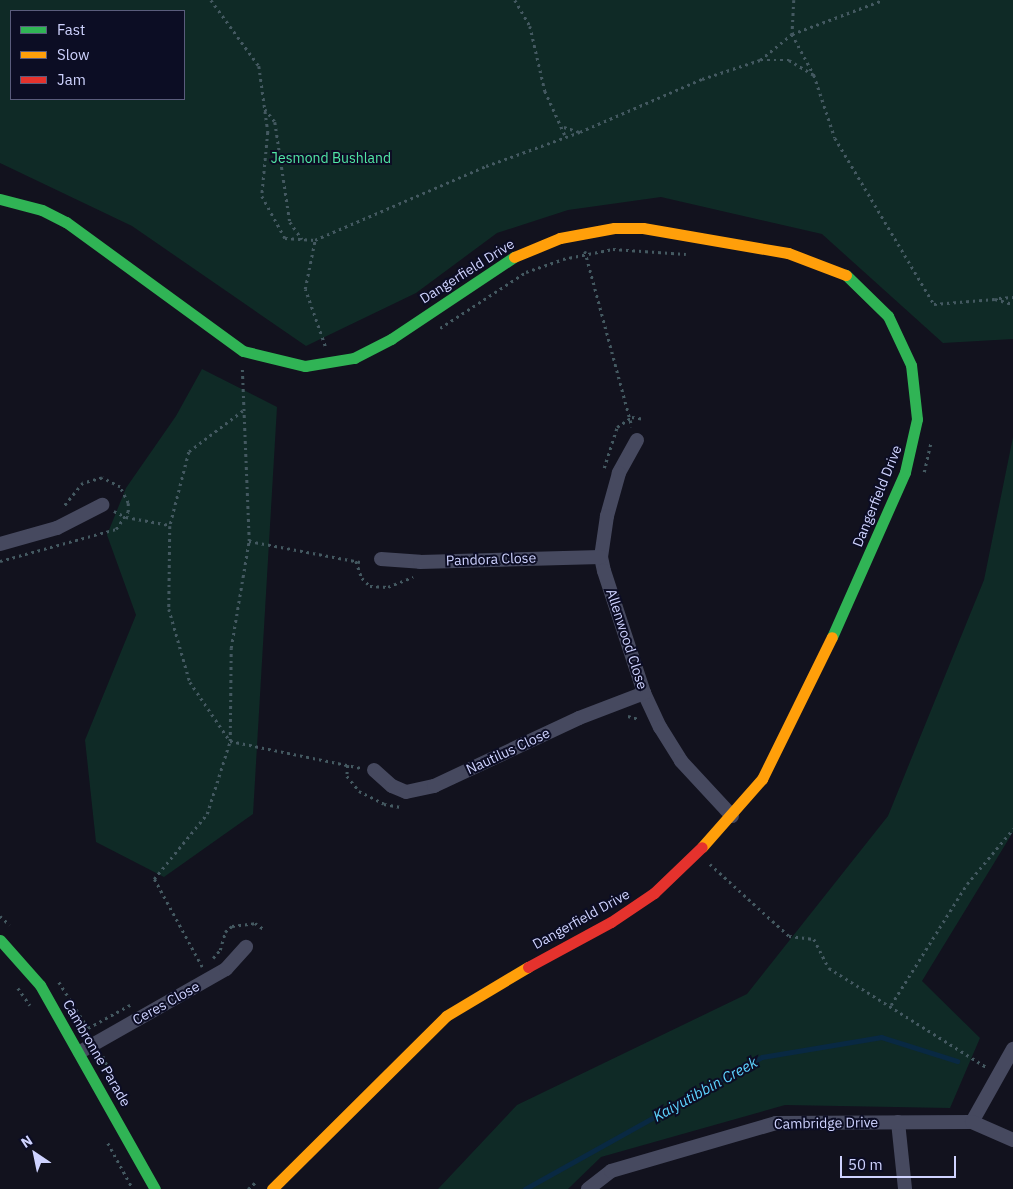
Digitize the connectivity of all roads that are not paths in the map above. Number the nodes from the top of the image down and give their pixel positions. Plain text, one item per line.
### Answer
1 (0, 199) edge
2 (637, 440) dead end
3 (102, 505) road end
4 (0, 544) edge
5 (601, 557) junction
6 (381, 560) dead end
7 (644, 693) junction
8 (374, 770) road end
9 (732, 816) junction
10 (0, 940) edge
11 (246, 947) dead end
12 (1013, 1050) edge
13 (80, 1052) junction
14 (898, 1122) junction
15 (972, 1122) junction
16 (1013, 1140) edge
17 (155, 1189) edge
18 (272, 1189) edge
19 (588, 1189) edge
20 (906, 1189) edge

1 - 9 street, Dangerfield Drive
2 - 5 street, Allenwood Close
3 - 4 street
5 - 6 street, Pandora Close
5 - 7 street, Allenwood Close
7 - 8 street, Nautilus Close
7 - 9 street, Allenwood Close
9 - 18 street, Dangerfield Drive
10 - 13 street, Cambronne Parade
11 - 13 street, Ceres Close
12 - 15 street
13 - 17 street, Cambronne Parade
14 - 15 street, Cambridge Drive
14 - 19 street, Cambridge Drive
14 - 20 street
15 - 16 street, Cambridge Drive

